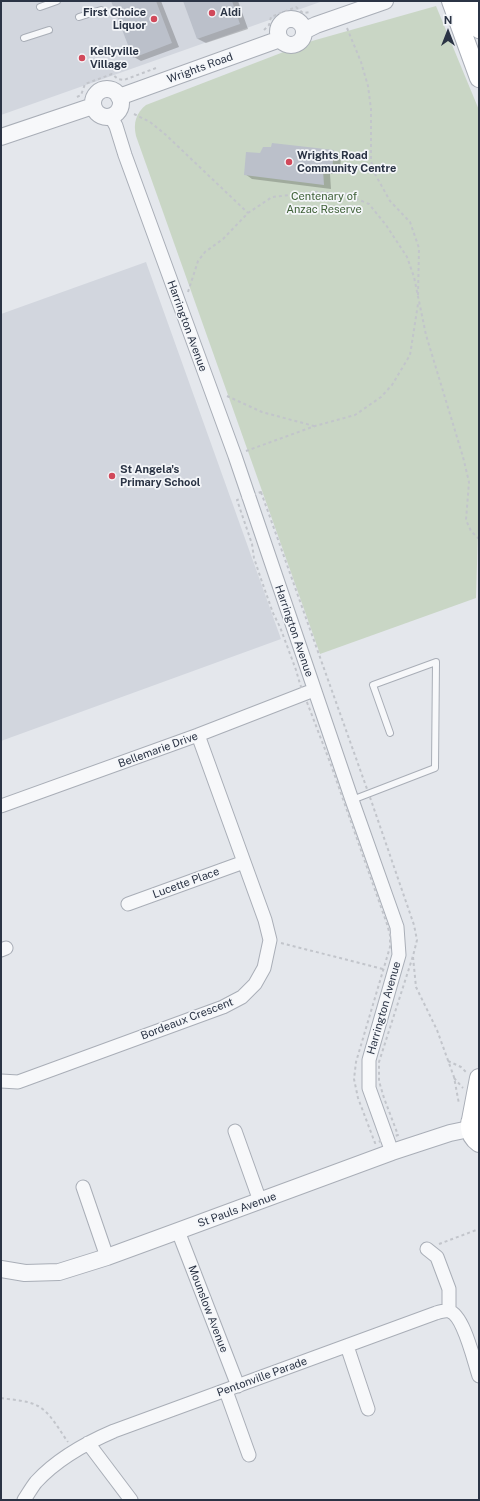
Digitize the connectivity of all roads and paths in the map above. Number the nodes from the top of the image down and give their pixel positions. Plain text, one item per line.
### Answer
1 (57, 1) edge
2 (385, 1) edge
3 (451, 1) edge
4 (469, 1) edge
5 (40, 7) dead end
6 (101, 10) dead end
7 (315, 12) dead end
8 (79, 17) dead end
9 (347, 29) dead end
10 (479, 29) edge
11 (49, 30) dead end
12 (257, 33) dead end
13 (24, 38) dead end
14 (160, 67) dead end
15 (479, 78) edge
16 (119, 97) junction
17 (75, 98) dead end
18 (93, 106) junction
19 (134, 114) dead end
20 (111, 117) junction
21 (1, 137) edge
22 (248, 213) junction
23 (188, 292) dead end
24 (418, 301) junction
25 (227, 396) dead end
26 (315, 426) junction
27 (246, 451) dead end
28 (237, 500) dead end
29 (479, 539) edge
30 (300, 684) dead end
31 (314, 690) junction
32 (307, 706) dead end
33 (390, 733) dead end
34 (198, 735) junction
35 (352, 800) junction
36 (1, 806) edge
37 (244, 862) junction
38 (128, 904) dead end
39 (270, 940) junction
40 (413, 956) dead end
41 (383, 969) junction
42 (448, 1061) junction
43 (476, 1076) edge
44 (454, 1077) junction
45 (1, 1081) edge
46 (466, 1091) dead end
47 (473, 1128) edge
48 (235, 1131) dead end
49 (375, 1143) dead end
50 (392, 1152) junction
51 (83, 1187) dead end
52 (260, 1201) junction
53 (479, 1229) edge
54 (178, 1231) junction
55 (427, 1249) joint
56 (107, 1257) junction
57 (1, 1269) edge
58 (449, 1311) junction
59 (347, 1346) junction
60 (479, 1376) edge
61 (232, 1389) junction
62 (1, 1398) edge
63 (368, 1409) dead end
64 (88, 1442) junction
65 (75, 1452) junction
66 (249, 1455) dead end
67 (24, 1500) edge
68 (131, 1500) edge

1 - 5 lane
2 - 16 street, Wrights Road
3 - 15 main road
4 - 10 main road
6 - 8 lane
7 - 12 path
9 - 24 path
11 - 13 lane
14 - 17 path
16 - 18 street
16 - 20 street
18 - 20 street
18 - 21 street
19 - 22 path
20 - 31 street, Harrington Avenue
22 - 23 path
22 - 24 path
24 - 26 path
24 - 29 path
25 - 26 path
26 - 27 path
28 - 30 path
31 - 34 street, Bellemarie Drive
31 - 35 street, Harrington Avenue
32 - 41 path
33 - 35 lane
34 - 36 street, Bellemarie Drive
34 - 37 street, Bordeaux Crescent
35 - 50 street, Harrington Avenue
37 - 38 street, Lucette Place
37 - 39 street, Bordeaux Crescent
39 - 41 path
39 - 45 street, Bordeaux Crescent
40 - 42 path
41 - 49 path
42 - 43 path
42 - 44 path
43 - 47 main road
44 - 46 path
44 - 47 path
47 - 50 street, St Pauls Avenue
48 - 52 street
50 - 52 street, St Pauls Avenue
51 - 56 street
52 - 54 street, St Pauls Avenue
53 - 55 path
54 - 56 street, St Pauls Avenue
54 - 61 street, Mounslow Avenue
55 - 58 street
56 - 57 street, St Pauls Avenue
58 - 59 street, Pentonville Parade
58 - 60 street
59 - 61 street, Pentonville Parade
59 - 63 street
61 - 64 street, Pentonville Parade
61 - 66 street, Mounslow Avenue
62 - 65 path
64 - 65 street, Pentonville Parade
64 - 68 street
65 - 67 street, Pentonville Parade

